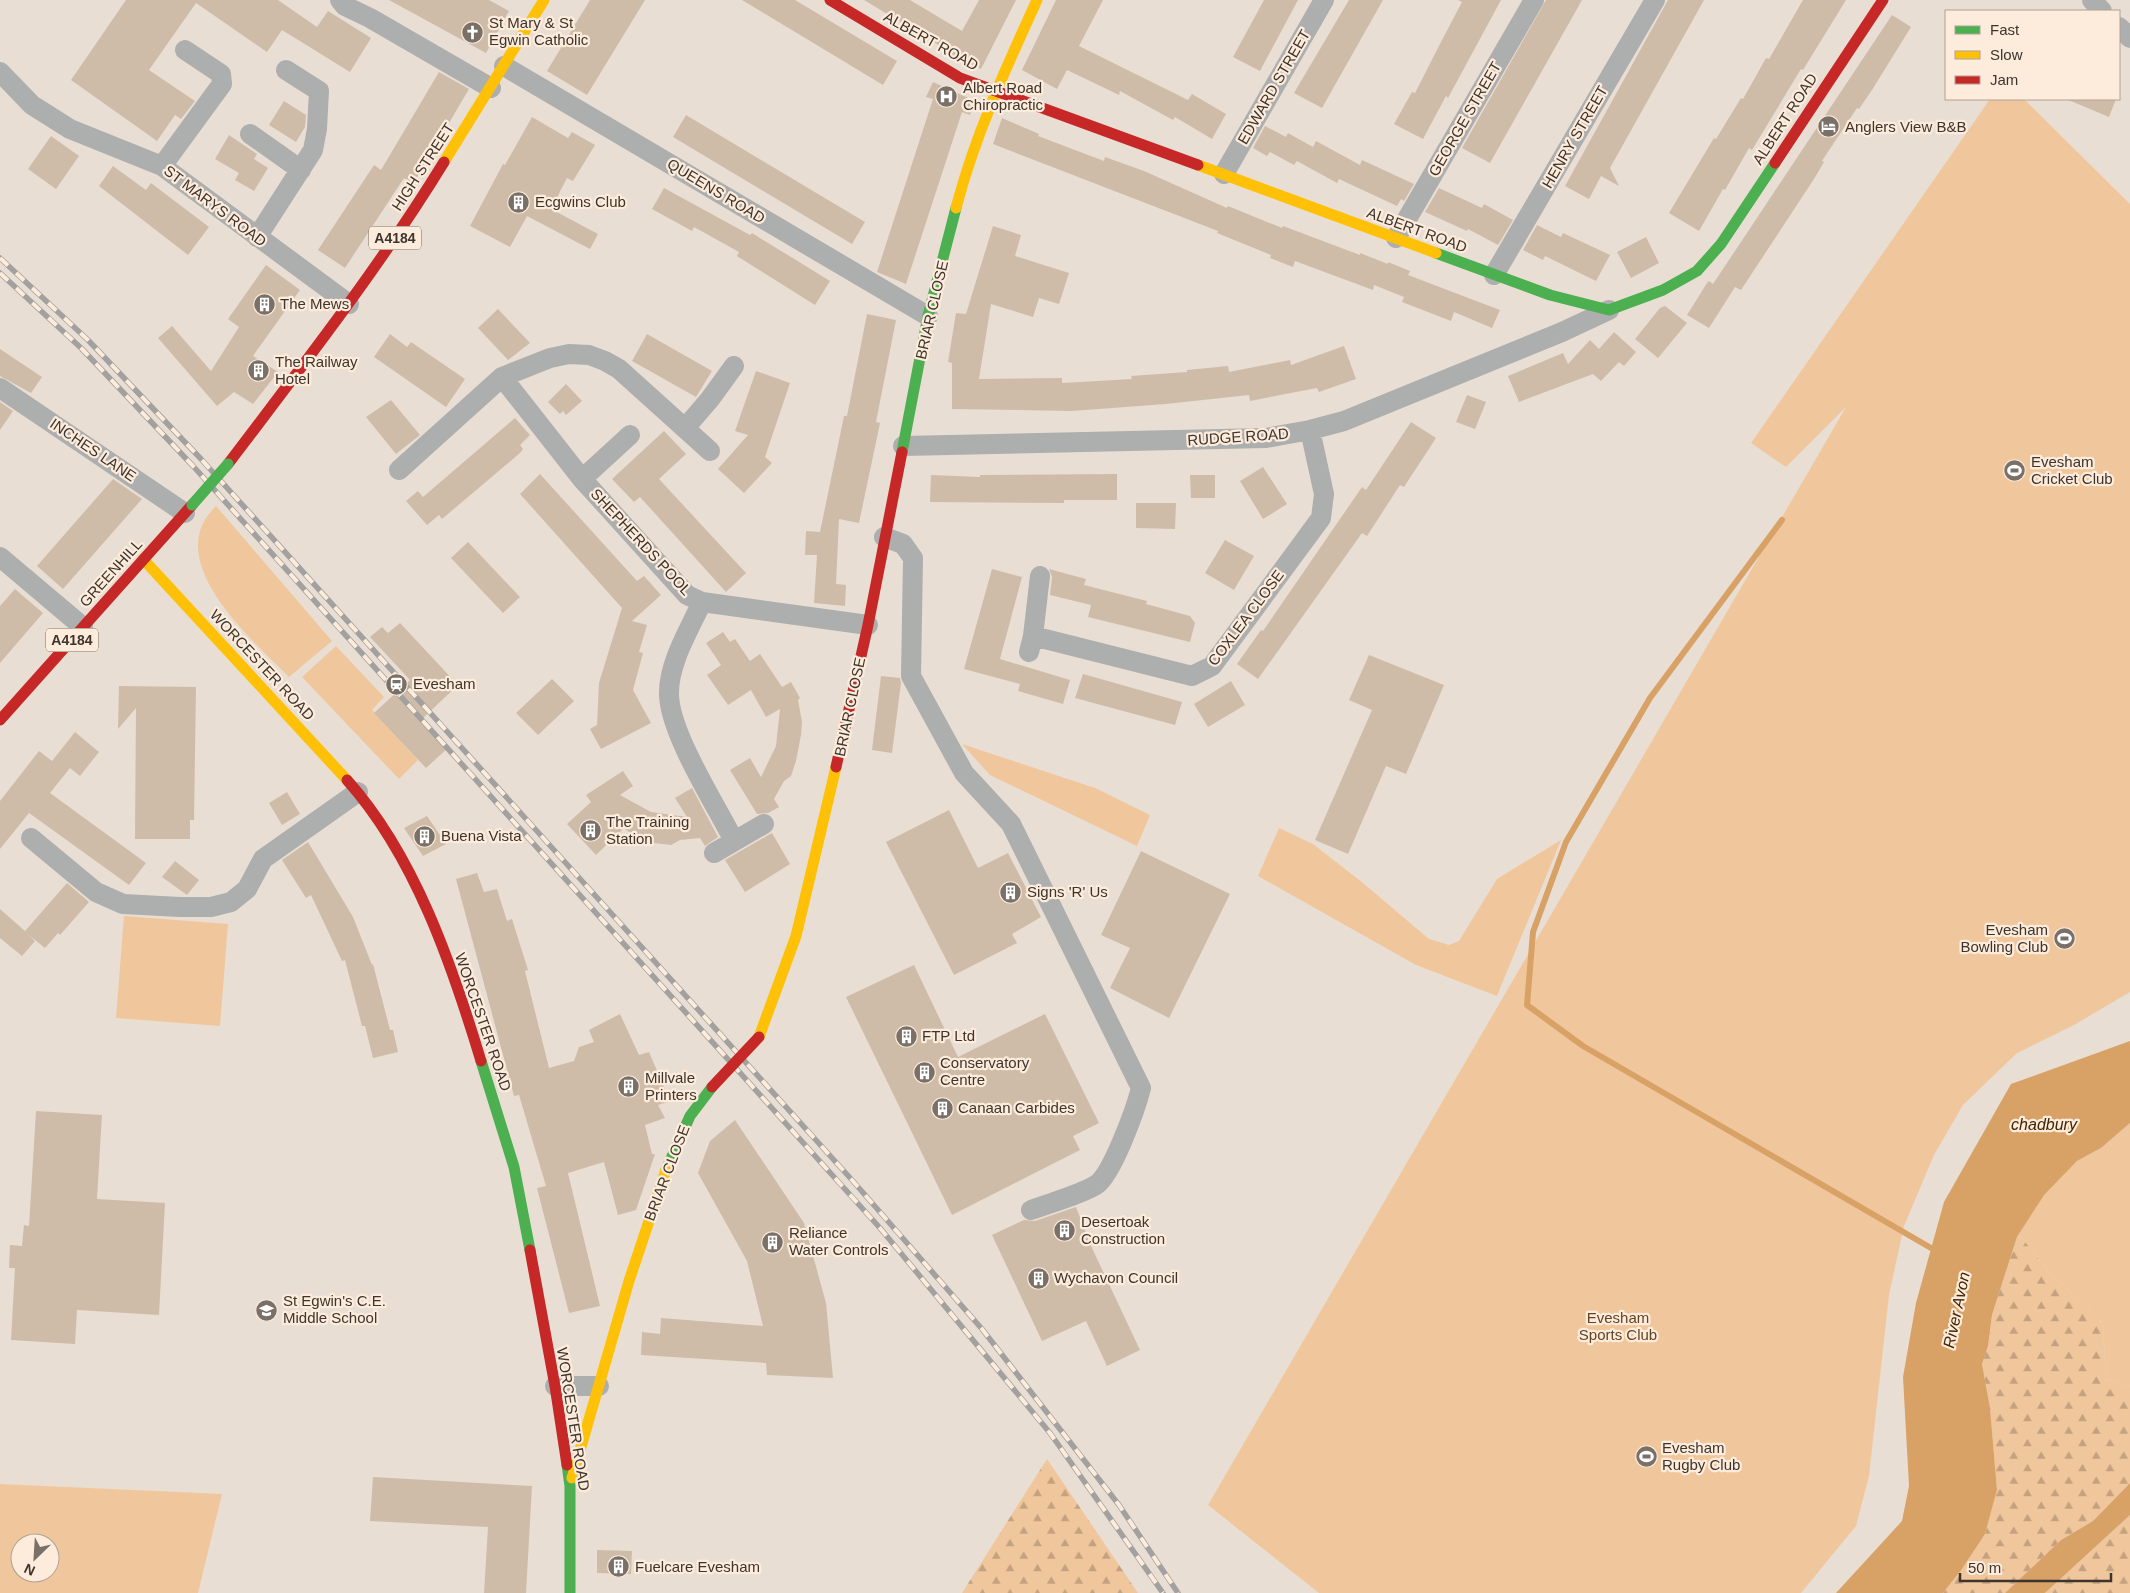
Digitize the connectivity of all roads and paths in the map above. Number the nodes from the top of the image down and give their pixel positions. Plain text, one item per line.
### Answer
1 (340, 0) edge
2 (544, 0) edge
3 (830, 0) edge
4 (1037, 0) edge
5 (1324, 0) edge
6 (1534, 0) edge
7 (1655, 0) edge
8 (1883, 0) edge
9 (2092, 0) edge
10 (2101, 10) edge
11 (2120, 28) edge
12 (2130, 38) edge
13 (186, 50) dead end
14 (504, 66) junction
15 (286, 70) dead end
16 (0, 72) edge
17 (491, 88) junction
18 (995, 91) junction
19 (250, 134) dead end
20 (162, 166) junction
21 (302, 170) junction
22 (1224, 174) junction
23 (257, 237) junction
24 (1396, 238) junction
25 (1494, 275) junction
26 (349, 304) junction
27 (1610, 310) junction
28 (928, 316) junction
29 (734, 366) dead end
30 (502, 377) junction
31 (0, 388) edge
32 (686, 426) junction
33 (1310, 430) junction
34 (630, 435) dead end
35 (904, 446) junction
36 (710, 451) dead end
37 (399, 470) dead end
38 (582, 480) junction
39 (188, 509) junction
40 (884, 537) junction
41 (0, 557) edge
42 (143, 559) junction
43 (1040, 576) dead end
44 (702, 602) junction
45 (868, 625) junction
46 (83, 627) junction
47 (0, 720) edge
48 (358, 792) junction
49 (764, 824) dead end
50 (31, 838) dead end
51 (734, 841) junction
52 (714, 853) dead end
53 (1031, 1210) dead end
54 (555, 1386) junction
55 (599, 1386) junction
56 (570, 1486) junction
57 (570, 1593) edge

1 - 17 street
2 - 14 street, HIGH STREET / A4184
3 - 18 street, ALBERT ROAD
4 - 18 street, BRIAR CLOSE
5 - 22 street, EDWARD STREET
6 - 24 street, GEORGE STREET
7 - 25 street, HENRY STREET
8 - 27 street, ALBERT ROAD
9 - 10 street
11 - 12 street
13 - 20 street
14 - 17 street, HIGH STREET / A4184
14 - 28 street, QUEENS ROAD
15 - 21 street
16 - 20 street, ST MARYS ROAD
17 - 26 street, HIGH STREET / A4184
18 - 22 street, ALBERT ROAD
18 - 28 street, BRIAR CLOSE
19 - 21 street
20 - 23 street, ST MARYS ROAD
21 - 23 street
22 - 24 street, ALBERT ROAD
23 - 26 street, ST MARYS ROAD
24 - 25 street, ALBERT ROAD
25 - 27 street, ALBERT ROAD
26 - 39 street, HIGH STREET / A4184, bridge
27 - 33 street, RUDGE ROAD
28 - 35 street, BRIAR CLOSE
29 - 32 street
30 - 32 street
30 - 37 street
30 - 38 street, SHEPHERDS POOL
31 - 39 street, INCHES LANE
32 - 36 street
33 - 35 street, RUDGE ROAD
33 - 43 street, COXLEA CLOSE
34 - 38 street, SHEPHERDS POOL
35 - 40 street, BRIAR CLOSE
38 - 44 street, SHEPHERDS POOL
39 - 42 street, GREENHILL / A4184
40 - 45 street, BRIAR CLOSE
40 - 53 street
41 - 46 street
42 - 46 street, GREENHILL / A4184
42 - 48 street, WORCESTER ROAD
44 - 45 street, SHEPHERDS POOL
44 - 51 street, SHEPHERDS POOL
45 - 55 street, BRIAR CLOSE, bridge
46 - 47 street, GREENHILL / A4184
48 - 50 street
48 - 54 street, WORCESTER ROAD
49 - 51 street
51 - 52 street
54 - 55 street
54 - 56 street, WORCESTER ROAD
55 - 56 street, BRIAR CLOSE
56 - 57 street, WORCESTER ROAD

